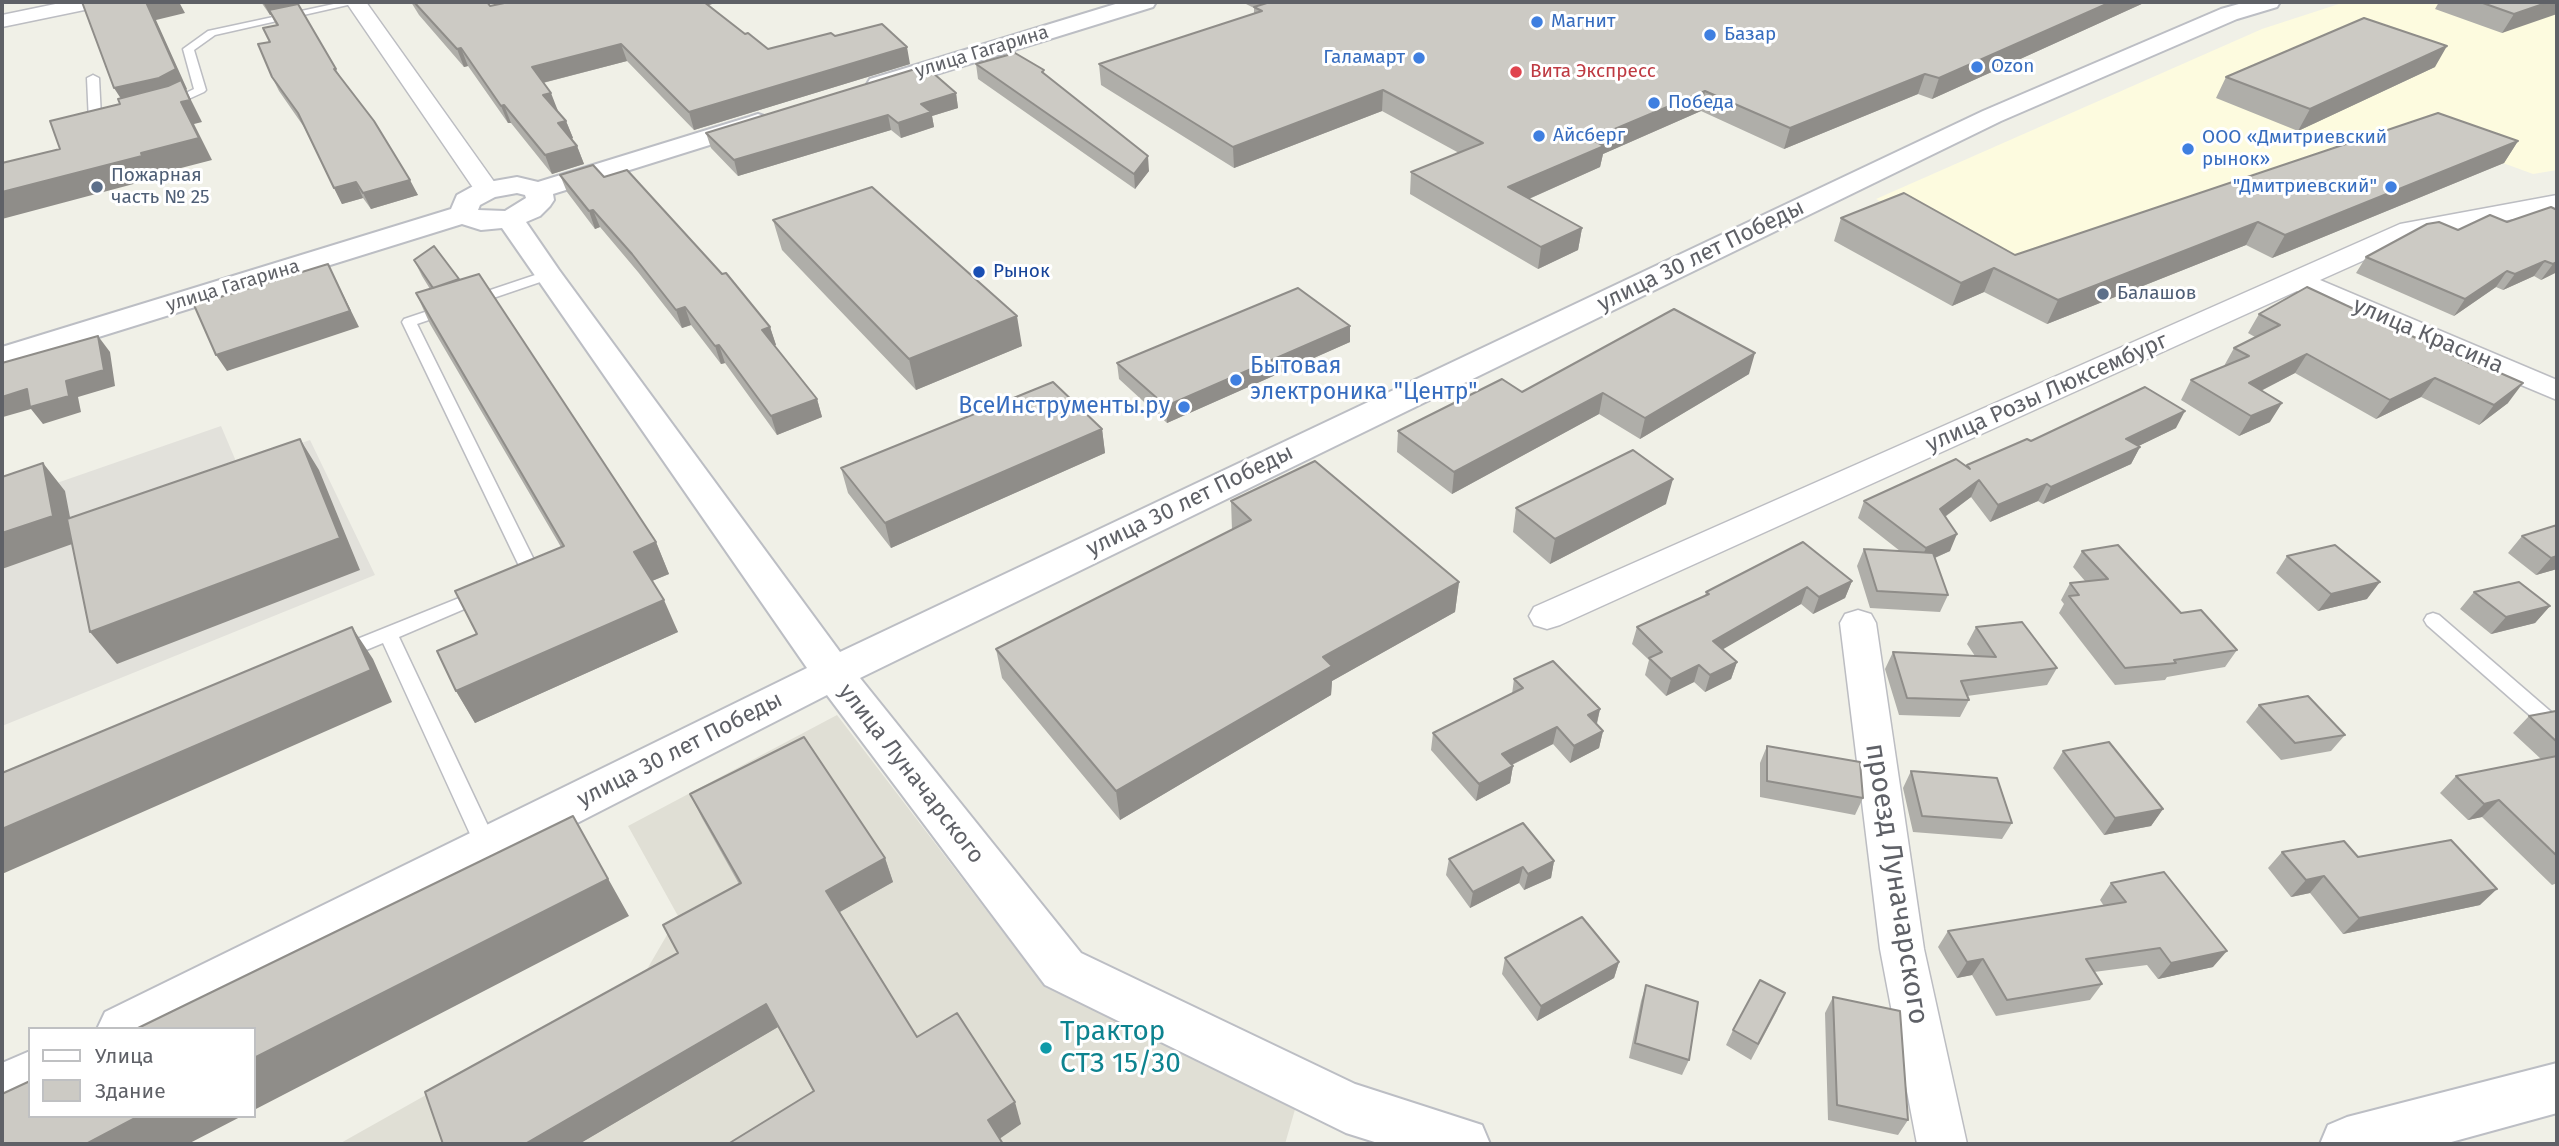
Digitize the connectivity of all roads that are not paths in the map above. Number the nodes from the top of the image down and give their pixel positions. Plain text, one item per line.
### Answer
1 (94, 2) edge
2 (356, 2) edge
3 (1145, 2) edge
4 (2269, 2) edge
5 (2, 21) edge
6 (93, 78) dead end
7 (855, 92) edge
8 (148, 110) edge
9 (122, 117) edge
10 (776, 117) edge
11 (487, 190) junction
12 (538, 190) junction
13 (2557, 203) edge
14 (464, 214) junction
15 (510, 219) junction
16 (547, 275) junction
17 (2298, 281) junction
18 (2, 358) edge
19 (2557, 391) edge
20 (1547, 616) dead end
21 (2433, 620) dead end
22 (1858, 623) dead end
23 (388, 634) junction
24 (323, 661) edge
25 (833, 673) junction
26 (2557, 728) edge
27 (487, 847) junction
28 (127, 1027) edge
29 (28, 1077) edge
30 (2557, 1088) edge
31 (2, 1090) edge
32 (1463, 1144) edge
33 (1942, 1144) edge
34 (2347, 1144) edge

1 - 5 street
2 - 8 lane
2 - 11 street
3 - 7 street, улица Гагарина
4 - 25 street, улица 30 лет Победы
6 - 9 lane
10 - 12 street
11 - 12 street
11 - 14 street, улица Гагарина
12 - 15 street
13 - 17 street, улица Розы Люксембург
14 - 15 street, улица Гагарина
14 - 18 street, улица Гагарина
15 - 16 street, улица Луначарского
16 - 23 lane
16 - 25 street, улица Луначарского
17 - 19 street, улица Красина
17 - 20 street, улица Розы Люксембург
21 - 26 lane
22 - 33 street, проезд Луначарского
23 - 24 lane
23 - 27 lane
25 - 27 street, улица 30 лет Победы
25 - 32 street, улица Луначарского
27 - 28 street, улица 30 лет Победы
29 - 31 street
30 - 34 street

